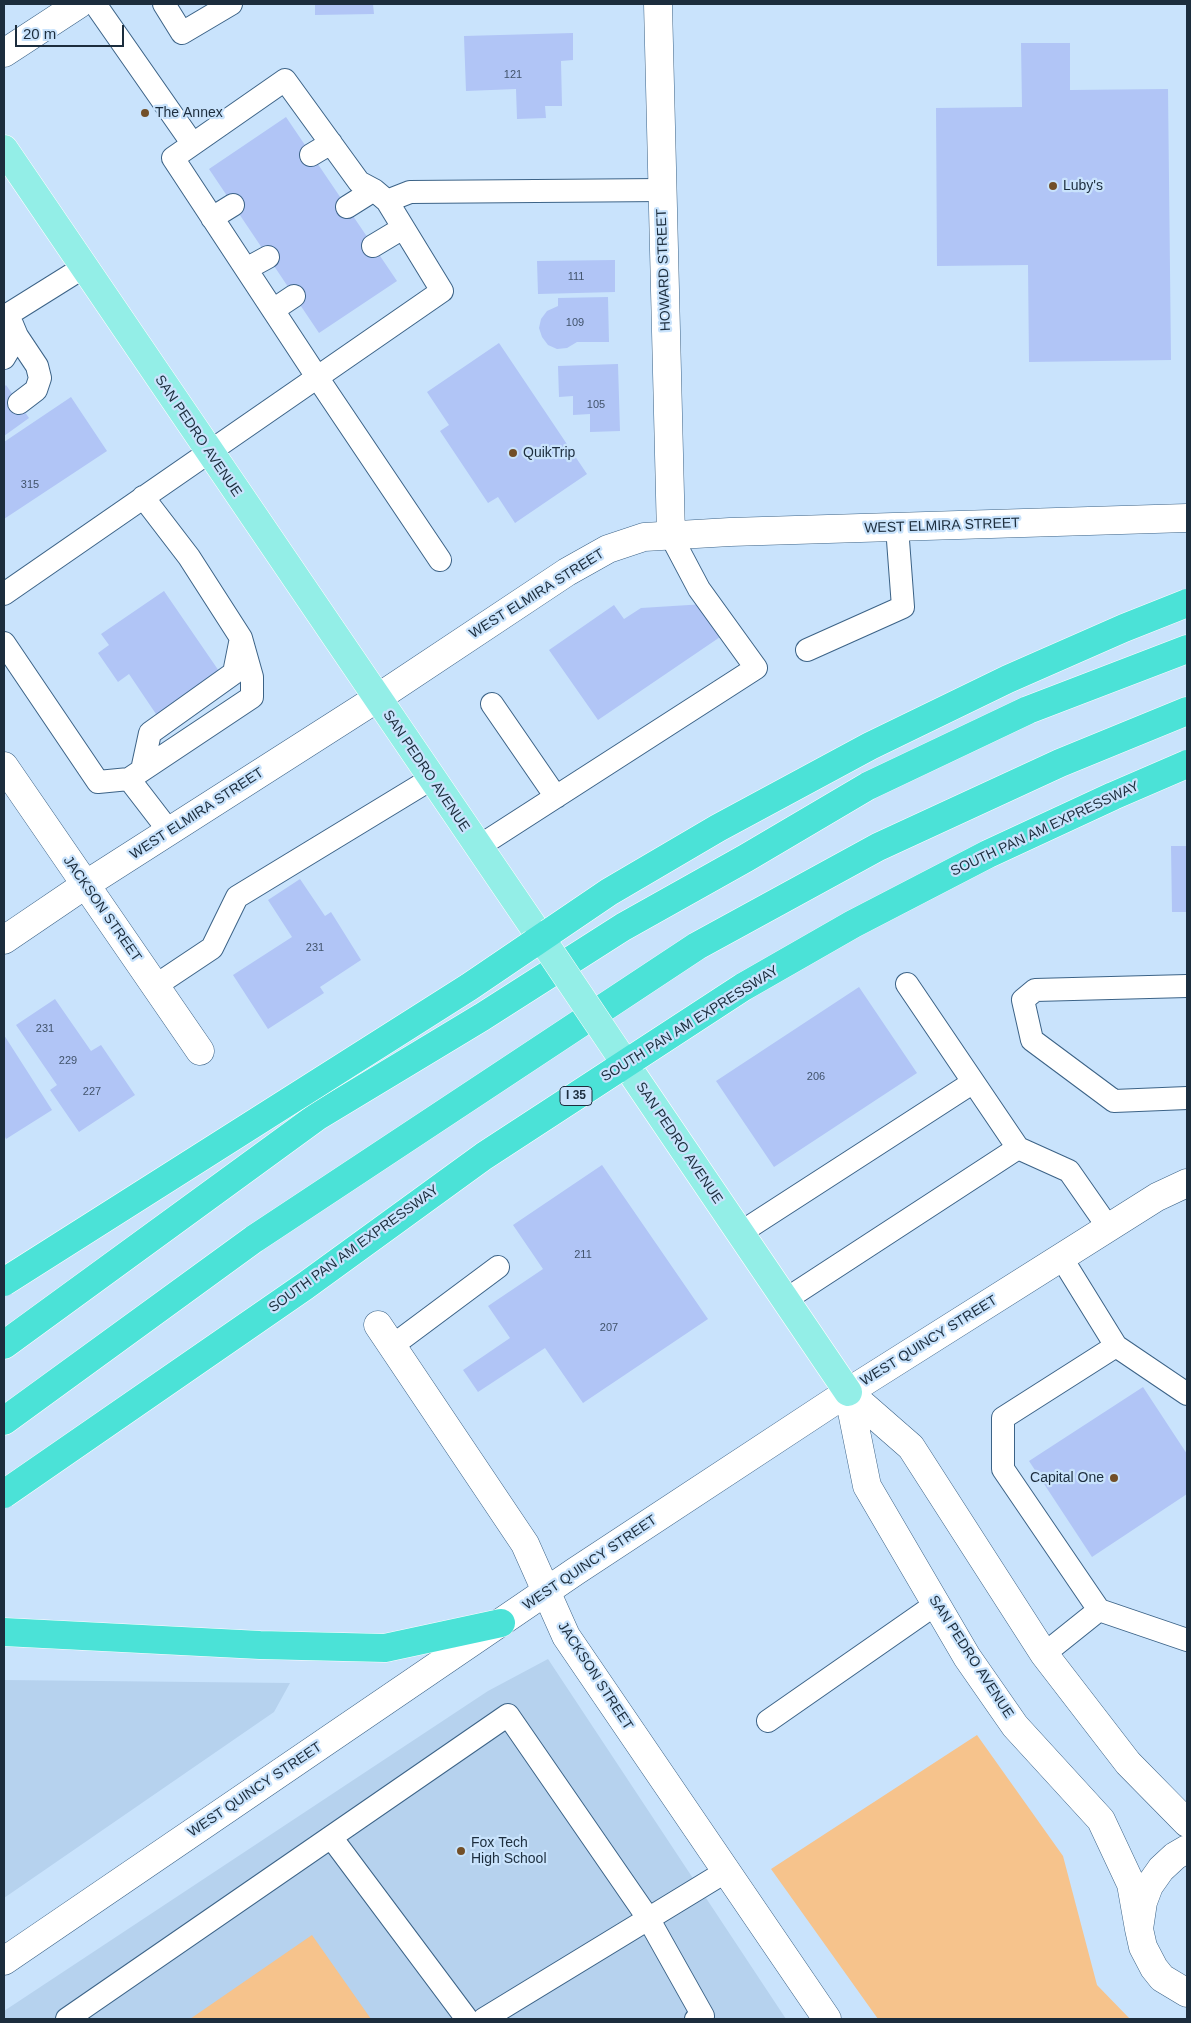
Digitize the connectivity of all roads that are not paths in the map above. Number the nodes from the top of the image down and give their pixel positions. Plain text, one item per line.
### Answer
1 (94, 4) edge
2 (164, 4) edge
3 (231, 4) edge
4 (658, 4) edge
5 (67, 7) edge
6 (4, 53) edge
7 (192, 143) junction
8 (331, 143) junction
9 (311, 155) dead end
10 (7, 161) edge
11 (662, 190) junction
12 (380, 196) junction
13 (233, 206) dead end
14 (346, 207) dead end
15 (212, 218) junction
16 (403, 228) junction
17 (373, 246) dead end
18 (268, 257) dead end
19 (84, 267) junction
20 (246, 269) junction
21 (294, 296) dead end
22 (273, 310) junction
23 (5, 313) edge
24 (17, 336) junction
25 (4, 358) edge
26 (317, 377) junction
27 (19, 403) dead end
28 (209, 451) junction
29 (143, 496) junction
30 (1187, 518) edge
31 (898, 527) junction
32 (671, 536) junction
33 (440, 560) dead end
34 (4, 594) edge
35 (1187, 603) edge
36 (4, 643) edge
37 (1187, 649) edge
38 (807, 650) dead end
39 (376, 699) junction
40 (492, 704) dead end
41 (1187, 711) edge
42 (1187, 764) edge
43 (4, 766) edge
44 (136, 774) junction
45 (431, 779) junction
46 (556, 797) junction
47 (169, 831) junction
48 (478, 847) junction
49 (85, 884) junction
50 (4, 940) edge
51 (906, 984) dead end
52 (155, 986) junction
53 (1187, 986) edge
54 (200, 1051) dead end
55 (972, 1083) junction
56 (1187, 1098) edge
57 (1018, 1148) junction
58 (1187, 1183) edge
59 (1108, 1227) junction
60 (740, 1232) junction
61 (1061, 1257) junction
62 (498, 1267) dead end
63 (4, 1282) edge
64 (785, 1300) junction
65 (385, 1335) joint
66 (4, 1345) edge
67 (1116, 1346) junction
68 (848, 1392) junction
69 (1187, 1394) edge
70 (4, 1421) edge
71 (4, 1494) edge
72 (546, 1593) junction
73 (936, 1604) junction
74 (1099, 1610) junction
75 (501, 1623) junction
76 (4, 1632) edge
77 (1187, 1640) edge
78 (1044, 1654) junction
79 (768, 1721) dead end
80 (1187, 1824) edge
81 (331, 1836) junction
82 (1187, 1849) edge
83 (725, 1872) junction
84 (648, 1918) junction
85 (1139, 1928) junction
86 (4, 1961) edge
87 (1187, 1993) edge
88 (67, 2019) edge
89 (467, 2019) edge
90 (484, 2019) edge
91 (696, 2019) edge
92 (827, 2019) edge

1 - 7 lane
2 - 3 lane
4 - 11 main road, HOWARD STREET
5 - 6 main road
7 - 8 lane
7 - 15 lane
8 - 9 lane
8 - 12 lane
10 - 19 main road, SAN PEDRO AVENUE
11 - 12 lane
11 - 32 main road, HOWARD STREET
12 - 14 lane
12 - 16 lane
13 - 15 lane
15 - 20 lane
16 - 17 lane
16 - 26 lane
18 - 20 lane
19 - 23 lane
19 - 28 main road, SAN PEDRO AVENUE
20 - 22 lane
21 - 22 lane
22 - 26 lane
23 - 24 lane
24 - 25 lane
24 - 27 lane
26 - 28 lane
26 - 33 lane
28 - 29 lane
28 - 39 main road, SAN PEDRO AVENUE
29 - 34 lane
29 - 44 lane
30 - 31 main road, WEST ELMIRA STREET
31 - 32 main road, WEST ELMIRA STREET
31 - 38 lane
32 - 39 main road, WEST ELMIRA STREET
32 - 46 lane
35 - 63 highway, bridge
36 - 44 lane
37 - 66 highway
39 - 45 main road, SAN PEDRO AVENUE
39 - 47 main road, WEST ELMIRA STREET
40 - 46 lane
41 - 70 highway
42 - 71 highway, SOUTH PAN AM EXPRESSWAY / I 35, bridge
43 - 49 main road, JACKSON STREET
44 - 47 lane
45 - 48 main road, SAN PEDRO AVENUE
45 - 52 lane
46 - 48 lane
47 - 49 main road, WEST ELMIRA STREET
48 - 60 main road, SAN PEDRO AVENUE, bridge
49 - 50 main road, WEST ELMIRA STREET
49 - 52 main road, JACKSON STREET
51 - 55 lane
52 - 54 main road, JACKSON STREET
53 - 56 lane
55 - 57 lane
55 - 60 lane
57 - 59 lane
57 - 64 lane
58 - 59 main road, WEST QUINCY STREET
59 - 61 main road, WEST QUINCY STREET
60 - 64 main road, SAN PEDRO AVENUE
61 - 67 lane
61 - 68 main road, WEST QUINCY STREET
62 - 65 lane
64 - 68 main road, SAN PEDRO AVENUE
65 - 72 main road, JACKSON STREET
67 - 69 lane
67 - 74 lane
68 - 72 main road, WEST QUINCY STREET
68 - 73 main road, SAN PEDRO AVENUE
68 - 78 main road, SAN PEDRO AVENUE
72 - 75 main road, WEST QUINCY STREET
72 - 83 main road, JACKSON STREET
73 - 79 lane
73 - 85 main road, SAN PEDRO AVENUE
74 - 77 lane
74 - 78 lane
75 - 76 highway
75 - 86 main road, WEST QUINCY STREET
78 - 80 main road, SAN PEDRO AVENUE
81 - 84 lane
81 - 88 lane
81 - 89 lane
82 - 85 main road
83 - 84 lane
83 - 92 main road, JACKSON STREET
84 - 90 lane
84 - 91 lane
85 - 87 main road, SAN PEDRO AVENUE

